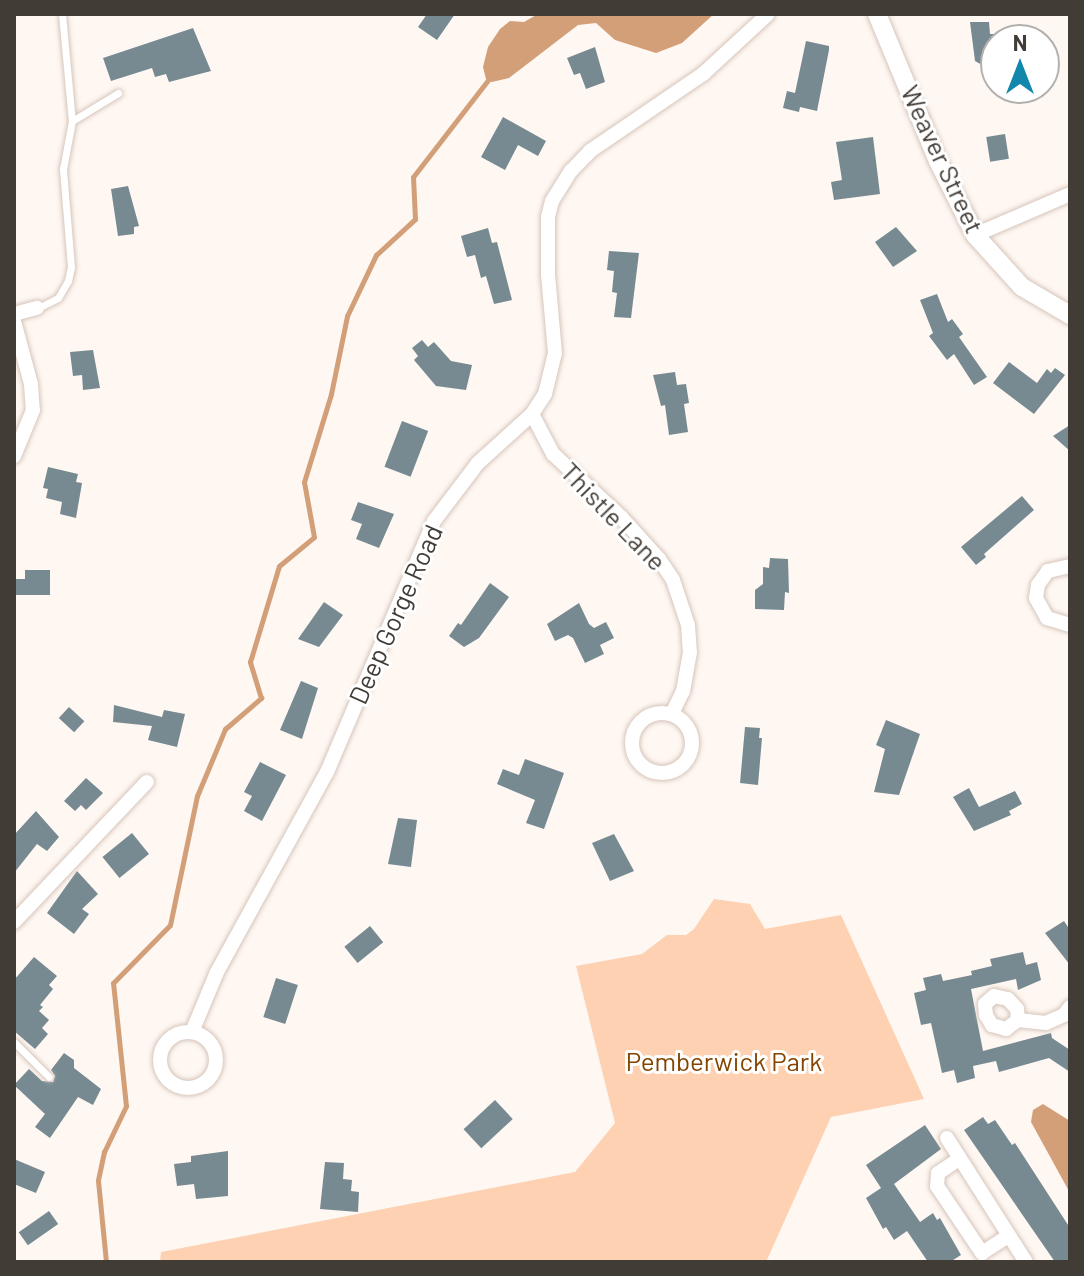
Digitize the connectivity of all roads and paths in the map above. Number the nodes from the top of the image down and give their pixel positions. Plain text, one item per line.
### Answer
1 (62, 14) edge
2 (768, 14) edge
3 (877, 14) edge
4 (118, 93) dead end
5 (72, 121) junction
6 (1070, 194) edge
7 (975, 235) junction
8 (37, 308) joint
9 (14, 314) edge
10 (1070, 315) edge
11 (14, 321) edge
12 (532, 414) junction
13 (14, 456) edge
14 (1070, 566) edge
15 (1070, 625) edge
16 (672, 714) junction
17 (147, 782) dead end
18 (14, 922) edge
19 (1068, 1014) edge
20 (1018, 1020) dead end
21 (192, 1032) dead end
22 (14, 1042) edge
23 (49, 1077) dead end
24 (947, 1138) dead end
25 (959, 1159) junction
26 (1007, 1237) junction
27 (977, 1257) edge
28 (1026, 1262) edge

1 - 5 lane
2 - 12 street, Deep Gorge Road
3 - 7 street, Weaver Street
4 - 5 lane
5 - 8 lane
6 - 7 street
7 - 10 street, Weaver Street
8 - 9 street
11 - 13 street
12 - 16 street, Thistle Lane
12 - 21 street, Deep Gorge Road
14 - 15 street
16 - 16 street
17 - 18 street
19 - 20 street
22 - 23 lane
24 - 25 street
25 - 26 street
25 - 27 street
26 - 27 street
26 - 28 street

